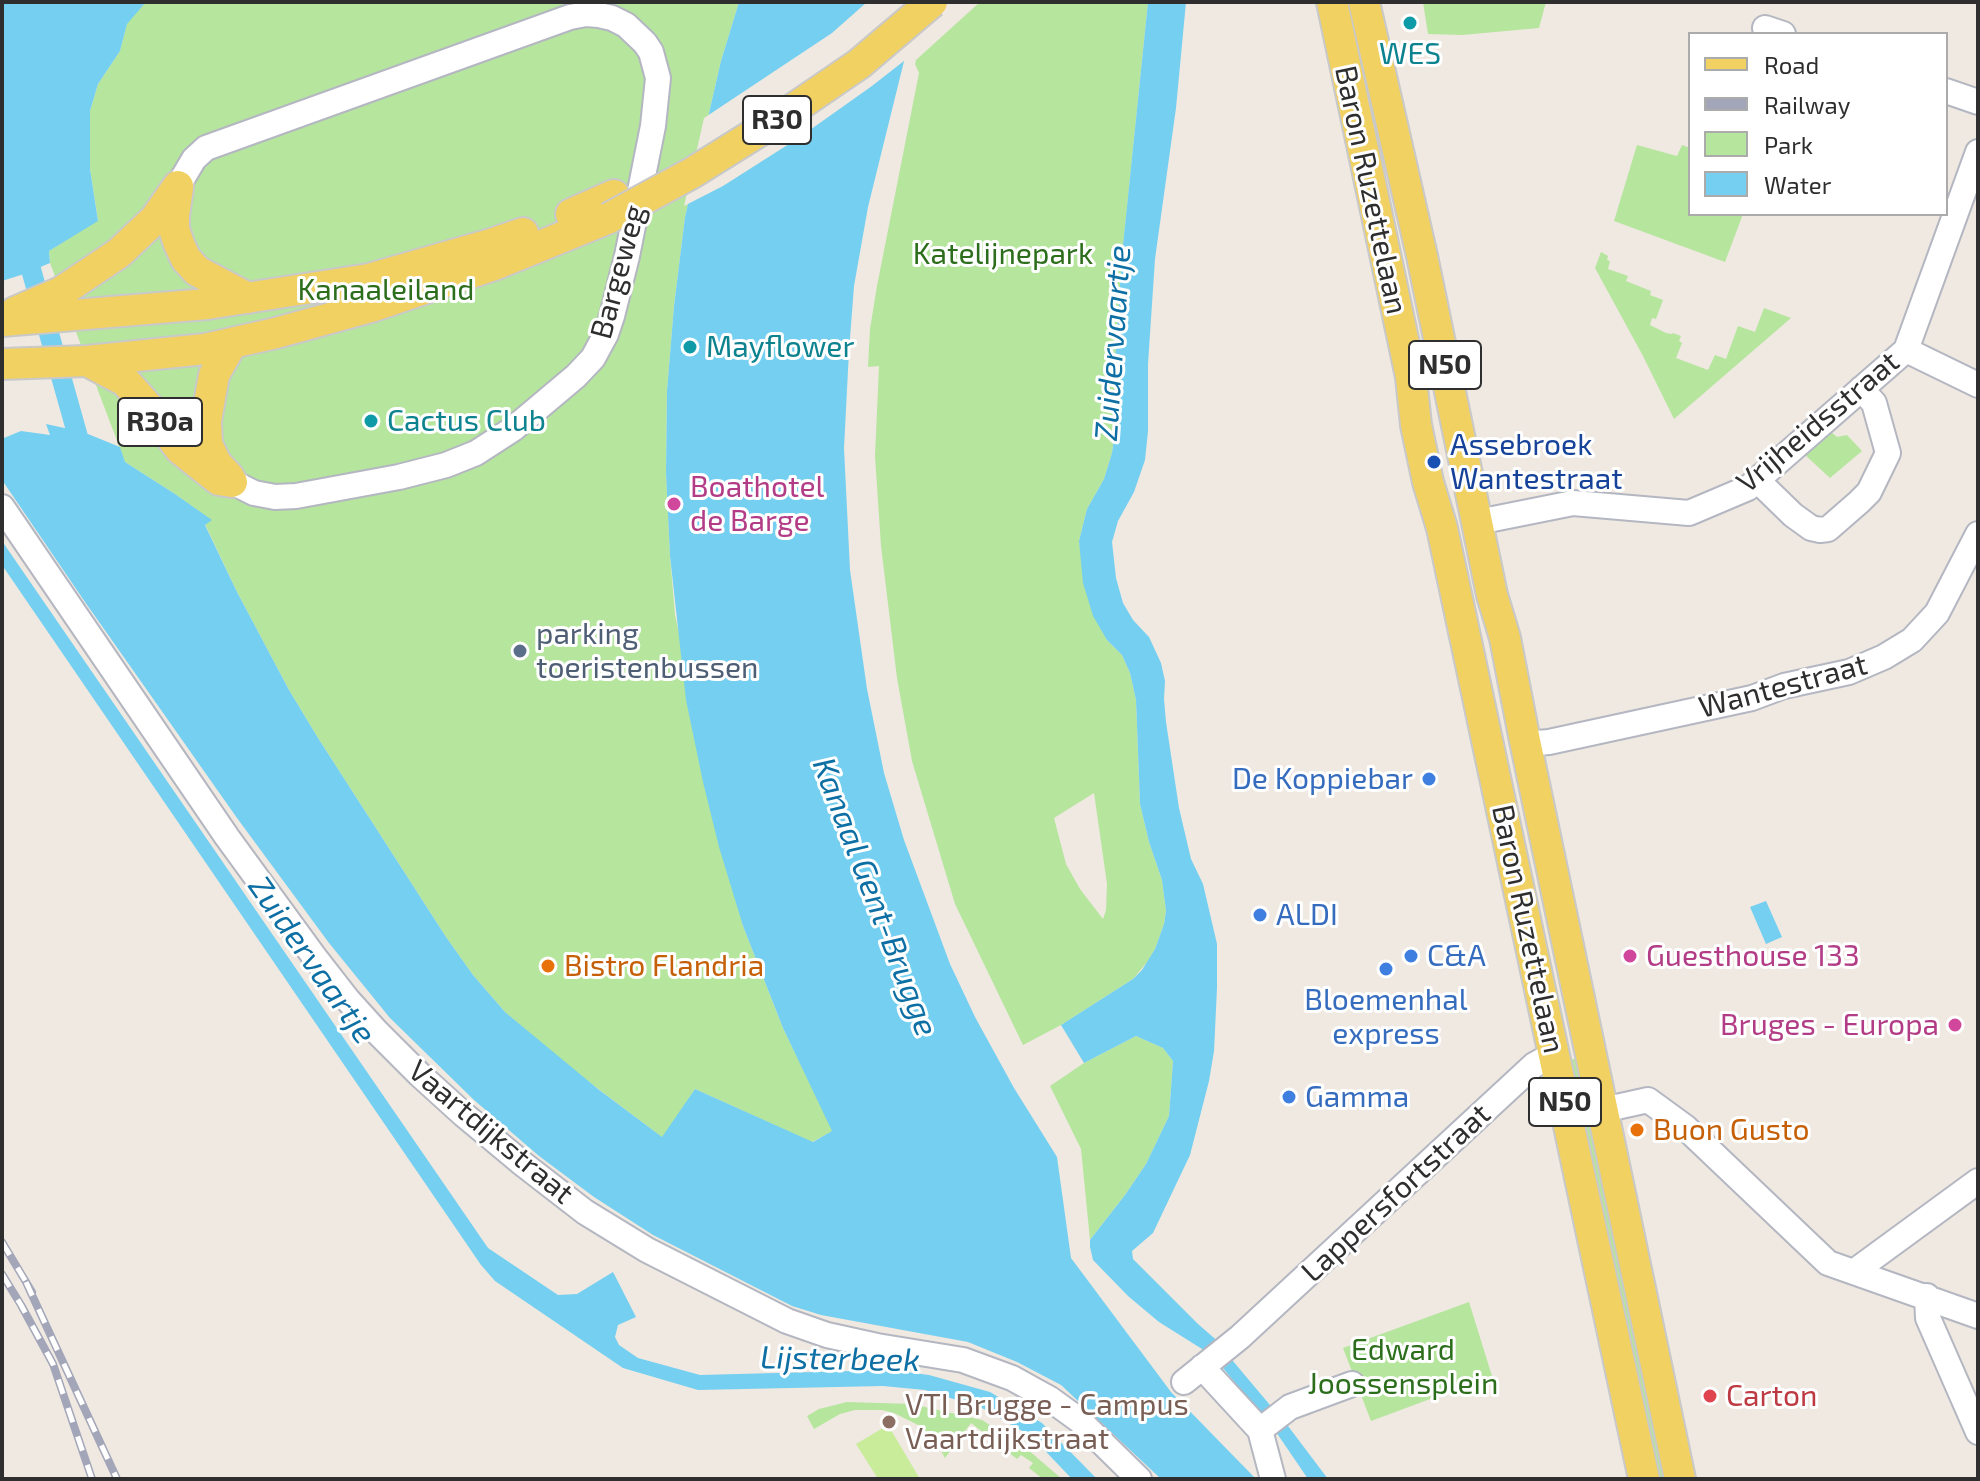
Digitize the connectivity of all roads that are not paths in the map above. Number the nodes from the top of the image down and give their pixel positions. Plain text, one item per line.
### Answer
1 (907, 2) edge
2 (932, 2) edge
3 (1332, 2) edge
4 (1364, 2) edge
5 (620, 10) edge
6 (1948, 92) edge
7 (1978, 102) edge
8 (1978, 152) edge
9 (178, 186) junction
10 (612, 206) junction
11 (248, 298) junction
12 (66, 304) junction
13 (7, 318) edge
14 (232, 343) junction
15 (1906, 350) junction
16 (87, 361) junction
17 (15, 364) edge
18 (1978, 385) edge
19 (1861, 389) junction
20 (1757, 480) junction
21 (232, 482) junction
22 (2, 507) edge
23 (1478, 522) junction
24 (1444, 534) junction
25 (1978, 534) edge
26 (1485, 726) junction
27 (1524, 740) junction
28 (1555, 1057) junction
29 (1603, 1110) junction
30 (1978, 1181) edge
31 (1855, 1271) junction
32 (1927, 1296) junction
33 (1978, 1316) edge
34 (1352, 1384) dead end
35 (1270, 1423) junction
36 (1978, 1432) edge
37 (1139, 1479) edge
38 (1273, 1479) edge
39 (1644, 1479) edge
40 (1680, 1479) edge

1 - 10 main road, R30
2 - 10 main road, R30, bridge
3 - 24 main road, Baron Ruzettelaan / N50
4 - 23 main road, Baron Ruzettelaan / N50
5 - 9 street, R30a
5 - 21 street, Bargeweg / R30a
6 - 7 street
8 - 15 street, Vrijheidsstraat
9 - 11 main road, R30a
9 - 12 main road, R30a
10 - 11 main road, R30
10 - 14 main road, R30
11 - 12 main road, R30
12 - 13 main road, R30a
14 - 16 main road, R30
14 - 21 main road, R30a
15 - 18 street
15 - 19 street, Vrijheidsstraat
16 - 17 main road, R30
16 - 21 main road, R30a
19 - 20 street, Vrijheidsstraat
19 - 20 street
20 - 23 street, Vrijheidsstraat
22 - 37 street, Vaartdijkstraat
23 - 24 main road
23 - 27 main road, Baron Ruzettelaan / N50
24 - 26 main road, Baron Ruzettelaan / N50
25 - 27 street, Wantestraat
26 - 27 main road
26 - 28 main road, Baron Ruzettelaan / N50
27 - 29 main road, Baron Ruzettelaan / N50
28 - 35 street, Lappersfortstraat
28 - 39 main road, Baron Ruzettelaan / N50
29 - 31 street
29 - 40 main road, Baron Ruzettelaan / N50
30 - 31 street
31 - 32 street
32 - 33 street
32 - 36 street
34 - 35 street
35 - 38 street

